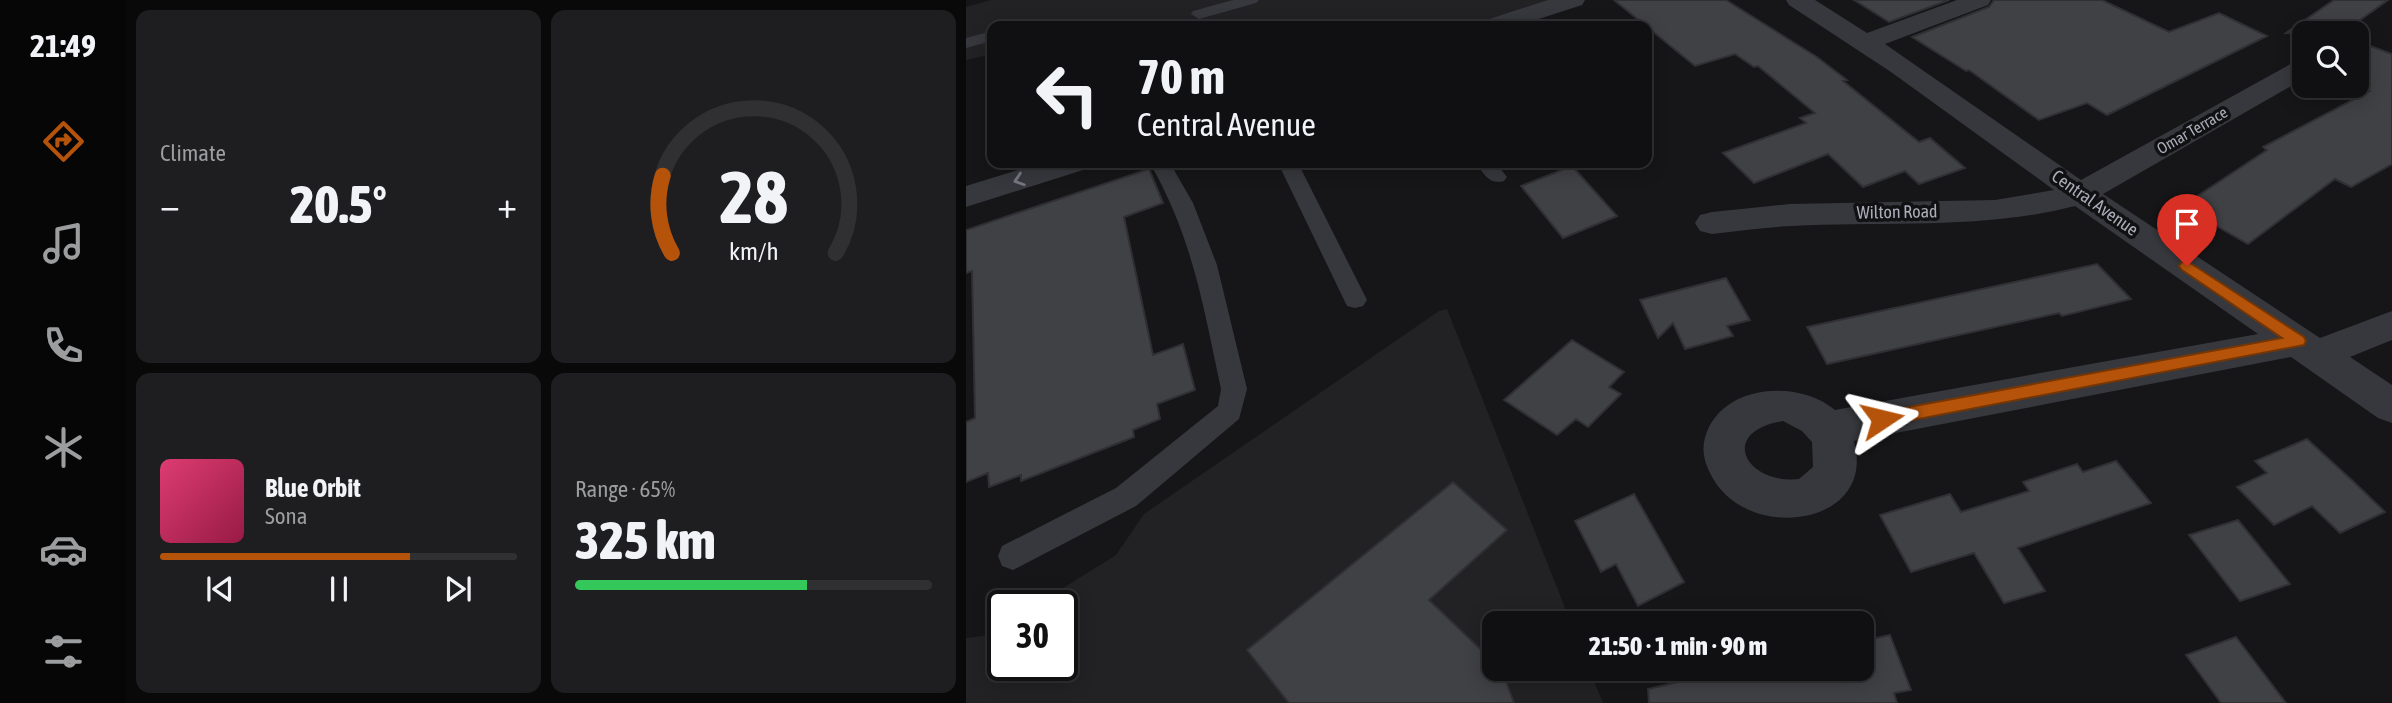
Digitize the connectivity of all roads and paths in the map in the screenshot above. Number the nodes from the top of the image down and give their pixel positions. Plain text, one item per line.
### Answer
1 (1188, 0) edge
2 (1251, 0) edge
3 (1573, 0) edge
4 (1797, 0) edge
5 (1979, 0) edge
6 (1202, 20) edge
7 (1508, 21) edge
8 (987, 37) edge
9 (966, 43) edge
10 (1865, 43) junction
11 (2292, 74) edge
12 (1056, 168) edge
13 (1163, 168) edge
14 (1290, 168) edge
15 (2080, 194) junction
16 (966, 197) edge
17 (1712, 223) dead end
18 (1355, 300) dead end
19 (2392, 325) edge
20 (2308, 348) junction
21 (2392, 406) edge
22 (1828, 429) dead end
23 (1013, 556) dead end

1 - 6 lane
2 - 6 lane
3 - 7 street
4 - 10 street, Central Avenue
5 - 10 street
8 - 9 lane
10 - 15 street, Central Avenue
11 - 15 street, Omar Terrace
12 -> 16 street
13 - 23 lane
14 - 18 lane
15 - 17 street, Wilton Road
15 - 20 street, Central Avenue
19 - 20 street
20 - 21 street, Central Avenue
20 - 22 street

